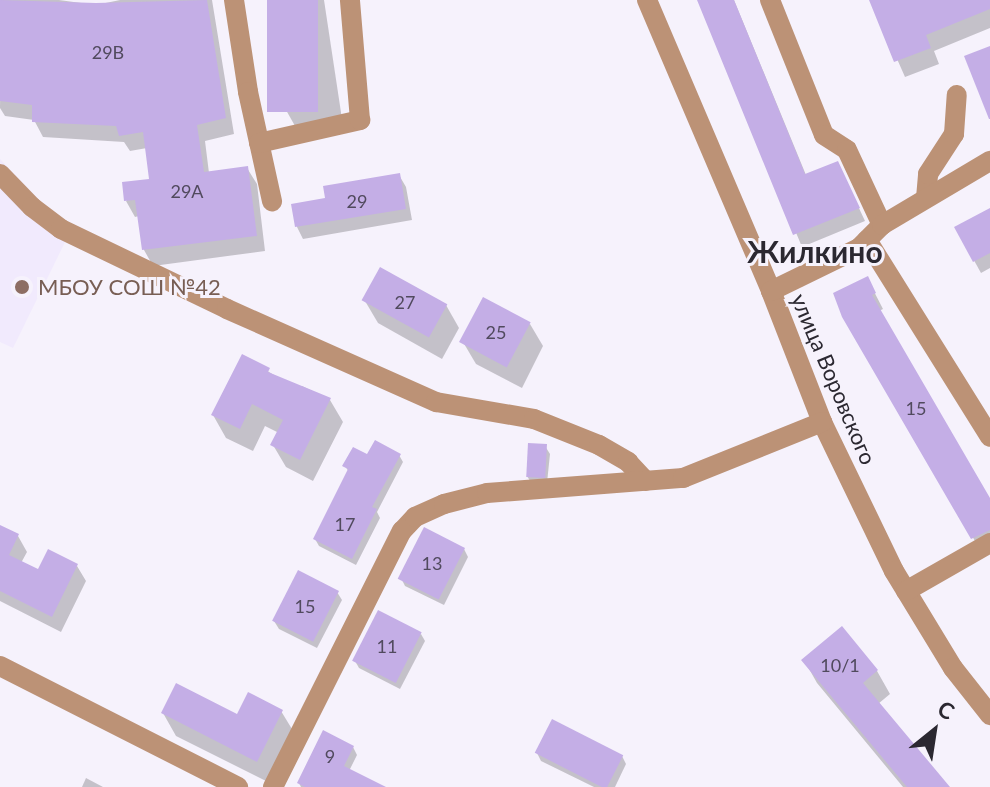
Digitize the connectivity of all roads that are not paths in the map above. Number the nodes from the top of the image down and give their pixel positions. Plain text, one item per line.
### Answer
1 (234, 0) edge
2 (350, 0) edge
3 (647, 0) edge
4 (770, 0) edge
5 (957, 95) dead end
6 (259, 143) junction
7 (990, 161) edge
8 (0, 174) edge
9 (926, 198) junction
10 (272, 201) dead end
11 (875, 233) junction
12 (771, 291) junction
13 (822, 422) junction
14 (990, 437) edge
15 (646, 481) junction
16 (990, 543) edge
17 (906, 591) junction
18 (0, 666) edge
19 (990, 715) edge
20 (238, 787) edge
21 (273, 787) edge

1 - 6 street
2 - 6 street
3 - 12 street, улица Воровского
4 - 11 street
5 - 9 street
6 - 10 street
7 - 9 street
8 - 15 street
9 - 11 street
11 - 12 street
11 - 14 street
12 - 13 street, улица Воровского
13 - 15 street
13 - 17 street, улица Воровского
15 - 21 street
16 - 17 street
17 - 19 street, улица Воровского
18 - 20 street

